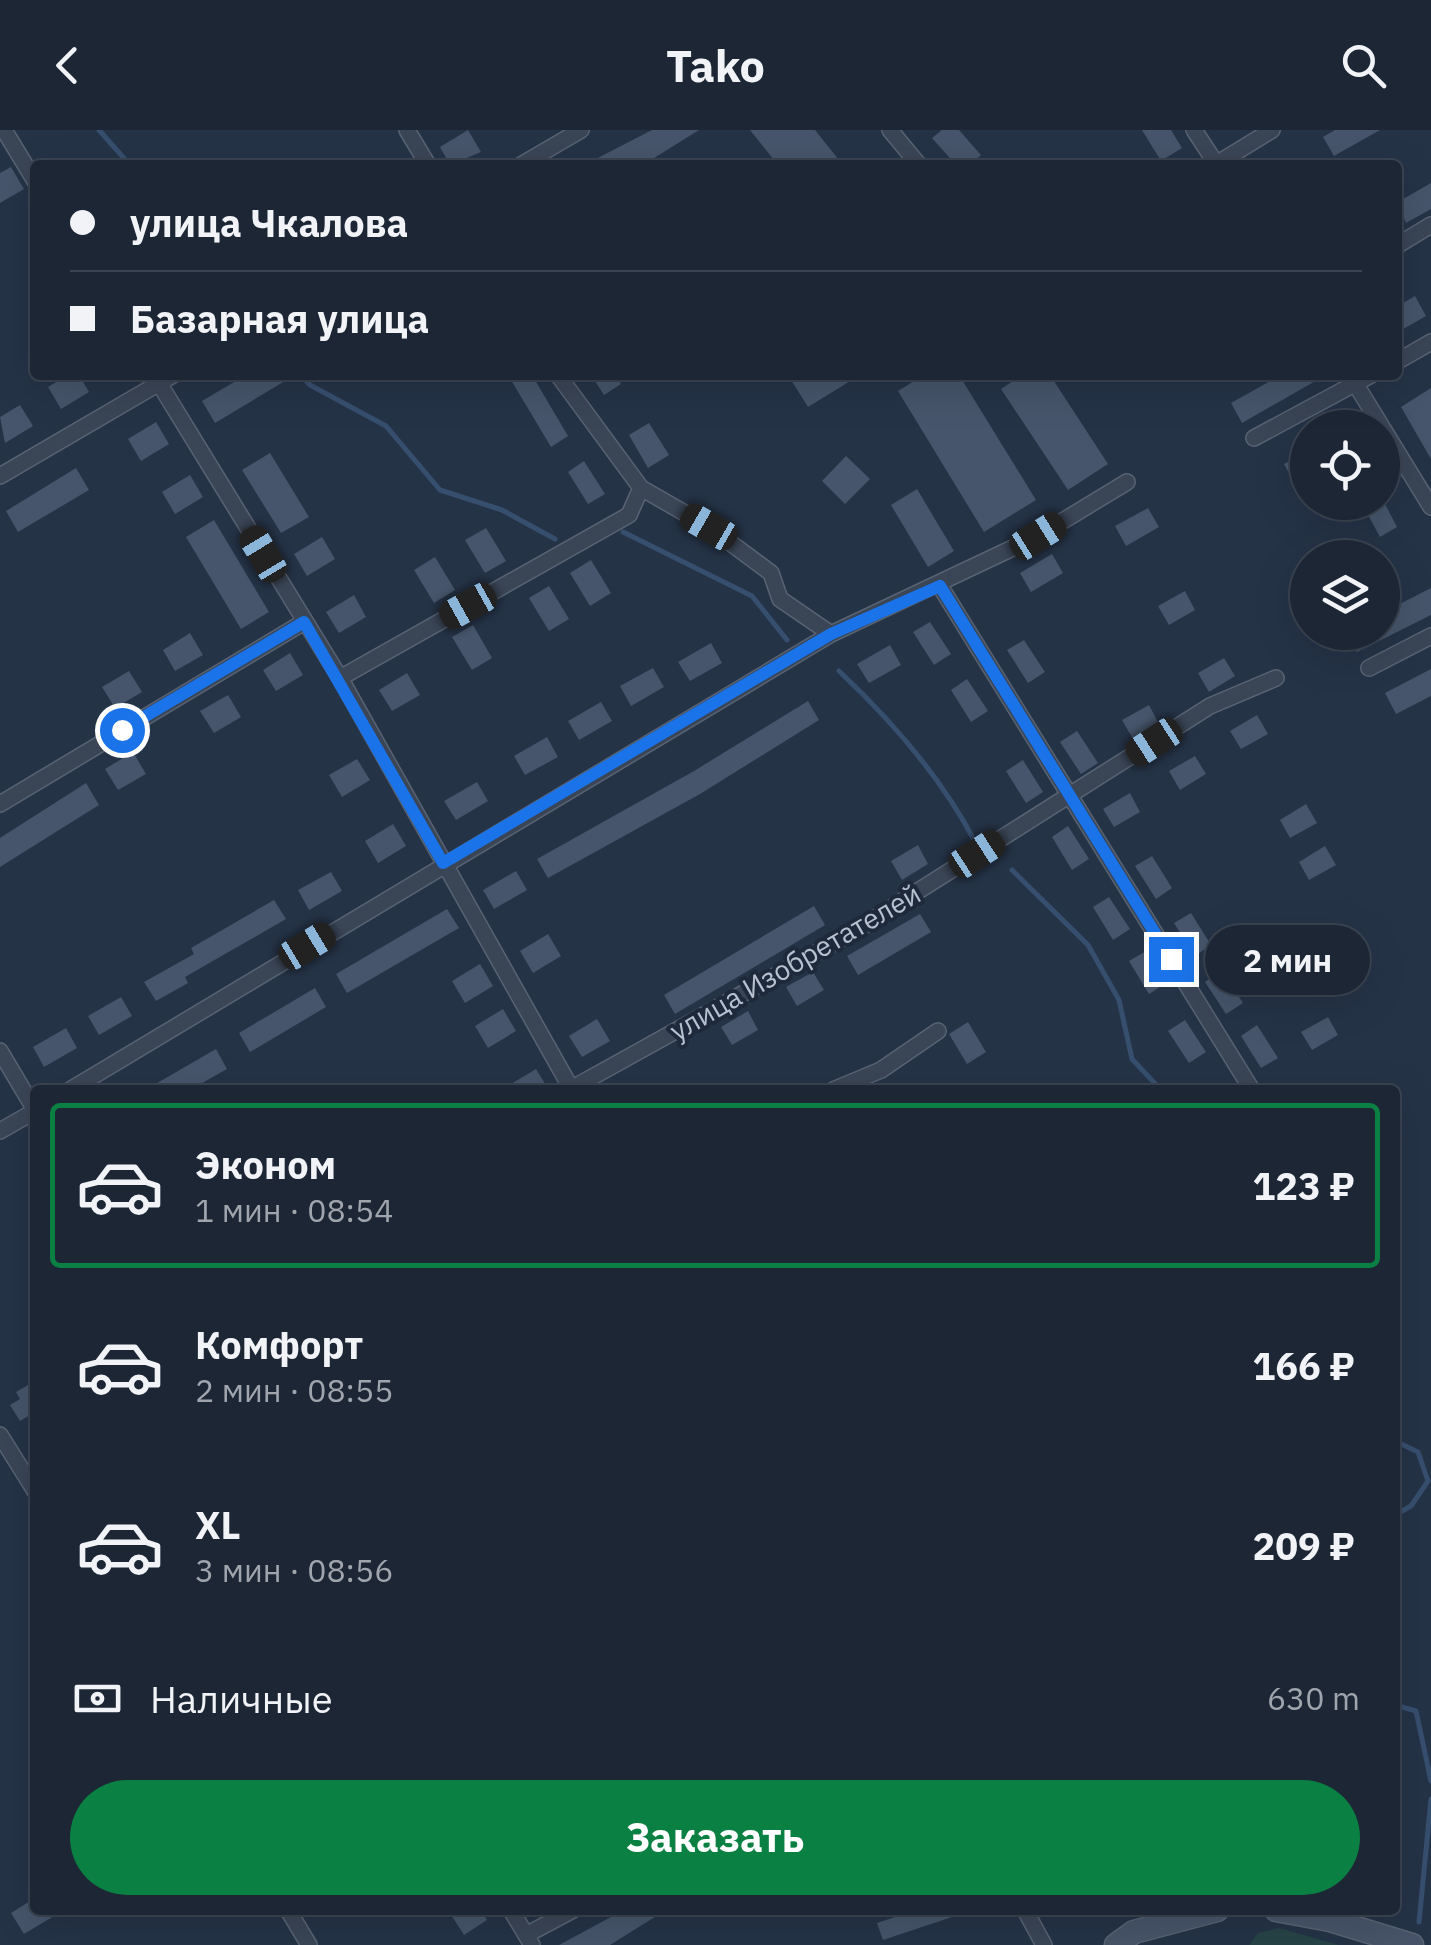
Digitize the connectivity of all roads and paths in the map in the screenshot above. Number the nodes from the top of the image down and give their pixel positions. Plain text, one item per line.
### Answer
1 (4, 130) edge
2 (408, 130) edge
3 (581, 130) edge
4 (890, 130) edge
5 (1194, 130) edge
6 (1272, 130) edge
7 (425, 160) edge
8 (530, 160) edge
9 (915, 160) edge
10 (1213, 160) edge
11 (1223, 160) edge
12 (30, 173) edge
13 (1431, 225) edge
14 (1402, 243) edge
15 (1431, 342) edge
16 (1402, 358) edge
17 (159, 380) edge
18 (163, 380) edge
19 (562, 380) edge
20 (1351, 380) edge
21 (1354, 380) edge
22 (1254, 438) dead end
23 (0, 476) edge
24 (1128, 482) dead end
25 (641, 488) junction
26 (1431, 507) edge
27 (940, 586) junction
28 (304, 622) junction
29 (831, 634) junction
30 (1431, 636) edge
31 (1369, 668) dead end
32 (340, 678) junction
33 (1276, 678) dead end
34 (1070, 796) junction
35 (0, 804) edge
36 (443, 863) junction
37 (938, 1032) dead end
38 (0, 1051) edge
39 (78, 1085) edge
40 (568, 1085) edge
41 (580, 1085) edge
42 (846, 1085) edge
43 (1249, 1085) edge
44 (30, 1102) edge
45 (30, 1114) edge
46 (0, 1131) edge
47 (0, 1435) edge
48 (30, 1483) edge
49 (291, 1915) edge
50 (513, 1915) edge
51 (566, 1915) edge
52 (1029, 1915) edge
53 (1197, 1915) edge
54 (1303, 1915) edge
55 (529, 1940) edge
56 (308, 1945) edge
57 (1044, 1945) edge
58 (1116, 1945) edge
59 (1412, 1945) edge

1 - 12 street
2 - 7 street
3 - 8 street
4 - 9 street
5 - 10 street
6 - 11 street
13 - 14 street
15 - 16 street
17 - 23 street
18 - 28 street
19 - 25 street
20 - 22 street
21 - 26 street
24 - 27 street
25 - 29 street
25 - 32 street
27 - 29 street
27 - 34 street
28 - 32 street
28 - 35 street
29 - 36 street
30 - 31 street
32 - 36 street
33 - 34 street, улица Изобретателей
34 - 41 street, улица Изобретателей
34 - 43 street
36 - 39 street
36 - 40 street
37 - 42 street
38 - 44 street
45 - 46 street
47 - 48 street
49 - 56 street
50 - 55 street
51 - 55 street
52 - 57 street
53 - 58 main road
54 - 59 main road

